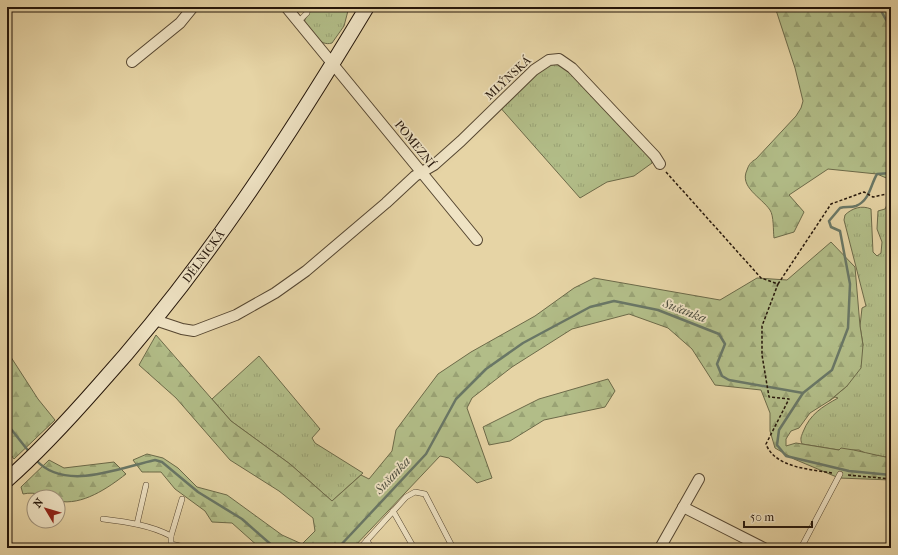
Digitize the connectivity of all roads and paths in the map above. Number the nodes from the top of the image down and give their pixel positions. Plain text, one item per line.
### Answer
1 (193, 7) edge
2 (286, 7) edge
3 (308, 7) edge
4 (367, 7) edge
5 (298, 22) junction
6 (132, 62) dead end
7 (333, 63) junction
8 (660, 164) joint
9 (422, 172) junction
10 (891, 193) edge
11 (477, 240) dead end
12 (778, 284) junction
13 (155, 320) junction
14 (840, 474) junction
15 (699, 479) dead end
16 (7, 480) edge
17 (891, 480) edge
18 (146, 484) dead end
19 (182, 499) dead end
20 (683, 507) junction
21 (393, 511) junction
22 (103, 519) dead end
23 (137, 524) junction
24 (171, 536) junction
25 (366, 540) junction
26 (171, 546) edge
27 (189, 548) edge
28 (360, 548) edge
29 (371, 548) edge
30 (414, 548) edge
31 (453, 548) edge
32 (660, 548) edge
33 (764, 548) edge
34 (802, 548) edge

1 - 6 street
2 - 5 street, POMEZNÍ
3 - 5 lane
4 - 7 main road, DĚLNICKÁ
5 - 7 street, POMEZNÍ
7 - 9 street, POMEZNÍ
7 - 13 main road, DĚLNICKÁ
8 - 9 street, MLÝNSKÁ
8 - 12 path
9 - 11 street, POMEZNÍ
9 - 13 street, MLÝNSKÁ
10 - 12 path
12 - 14 path
13 - 16 main road, DĚLNICKÁ
14 - 17 path
14 - 34 lane
15 - 20 street
18 - 23 lane
19 - 24 lane
20 - 32 street
20 - 33 street
21 - 25 lane
21 - 30 lane
21 - 31 lane
22 - 23 lane
23 - 24 lane
24 - 26 lane
25 - 28 lane
25 - 29 lane
26 - 27 lane

